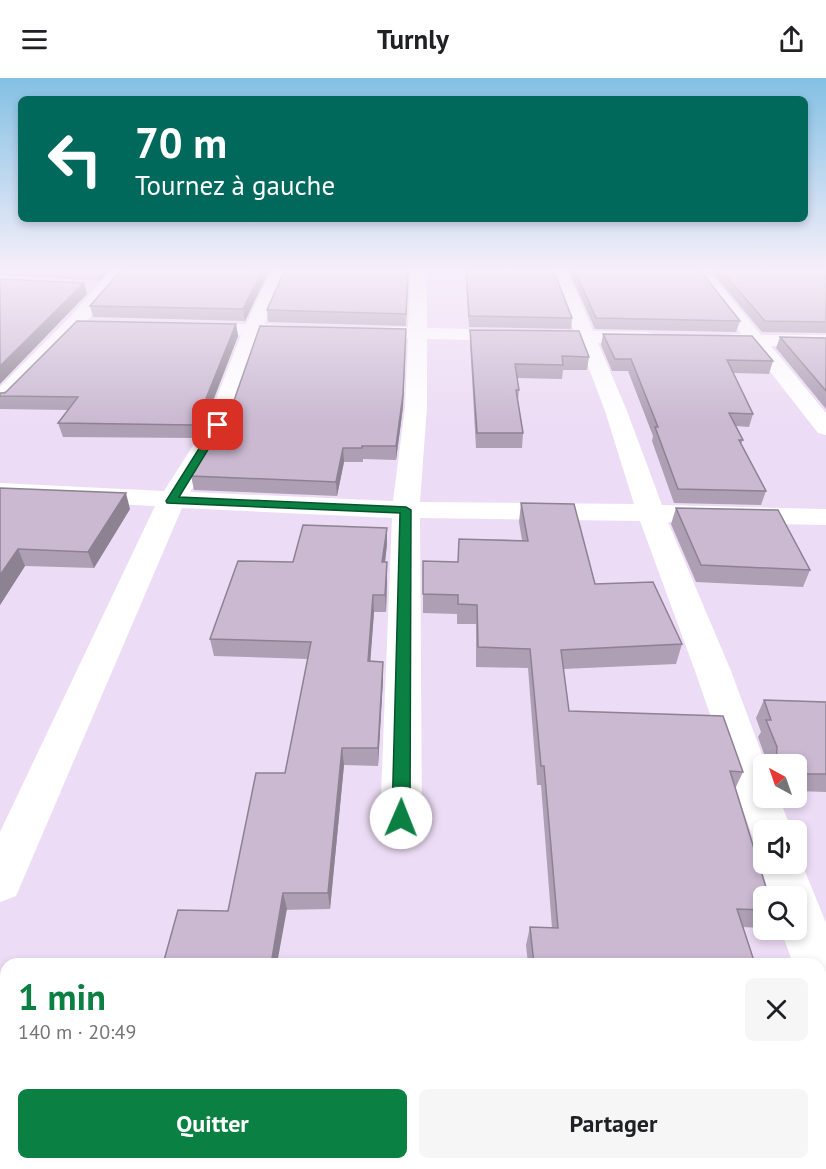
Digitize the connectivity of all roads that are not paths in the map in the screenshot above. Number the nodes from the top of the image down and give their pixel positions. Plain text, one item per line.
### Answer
1 (78, 320) edge
2 (256, 320) edge
3 (419, 320) edge
4 (579, 320) edge
5 (738, 320) edge
6 (74, 324) junction
7 (98, 325) edge
8 (169, 327) edge
9 (252, 329) junction
10 (419, 334) junction
11 (586, 337) junction
12 (670, 339) edge
13 (694, 339) edge
14 (754, 340) junction
15 (826, 341) edge
16 (4, 389) edge
17 (826, 428) edge
18 (0, 491) edge
19 (171, 501) junction
20 (406, 510) junction
21 (651, 513) junction
22 (826, 517) edge
23 (401, 818) dead end
24 (766, 820) edge
25 (0, 881) edge
26 (807, 935) edge
27 (816, 958) edge

1 - 6 street
2 - 9 street
3 - 10 street
4 - 11 street
5 - 14 street
6 - 7 street
6 - 16 street
8 - 9 street
9 - 10 street
9 - 19 street
10 - 11 street
10 - 20 street
11 - 12 street
11 - 21 street
13 - 14 street
14 - 15 street
14 - 17 street
18 - 19 street
19 - 20 street
19 - 25 street
20 - 21 street
20 - 23 street
21 - 22 street
21 - 24 street
26 - 27 street

